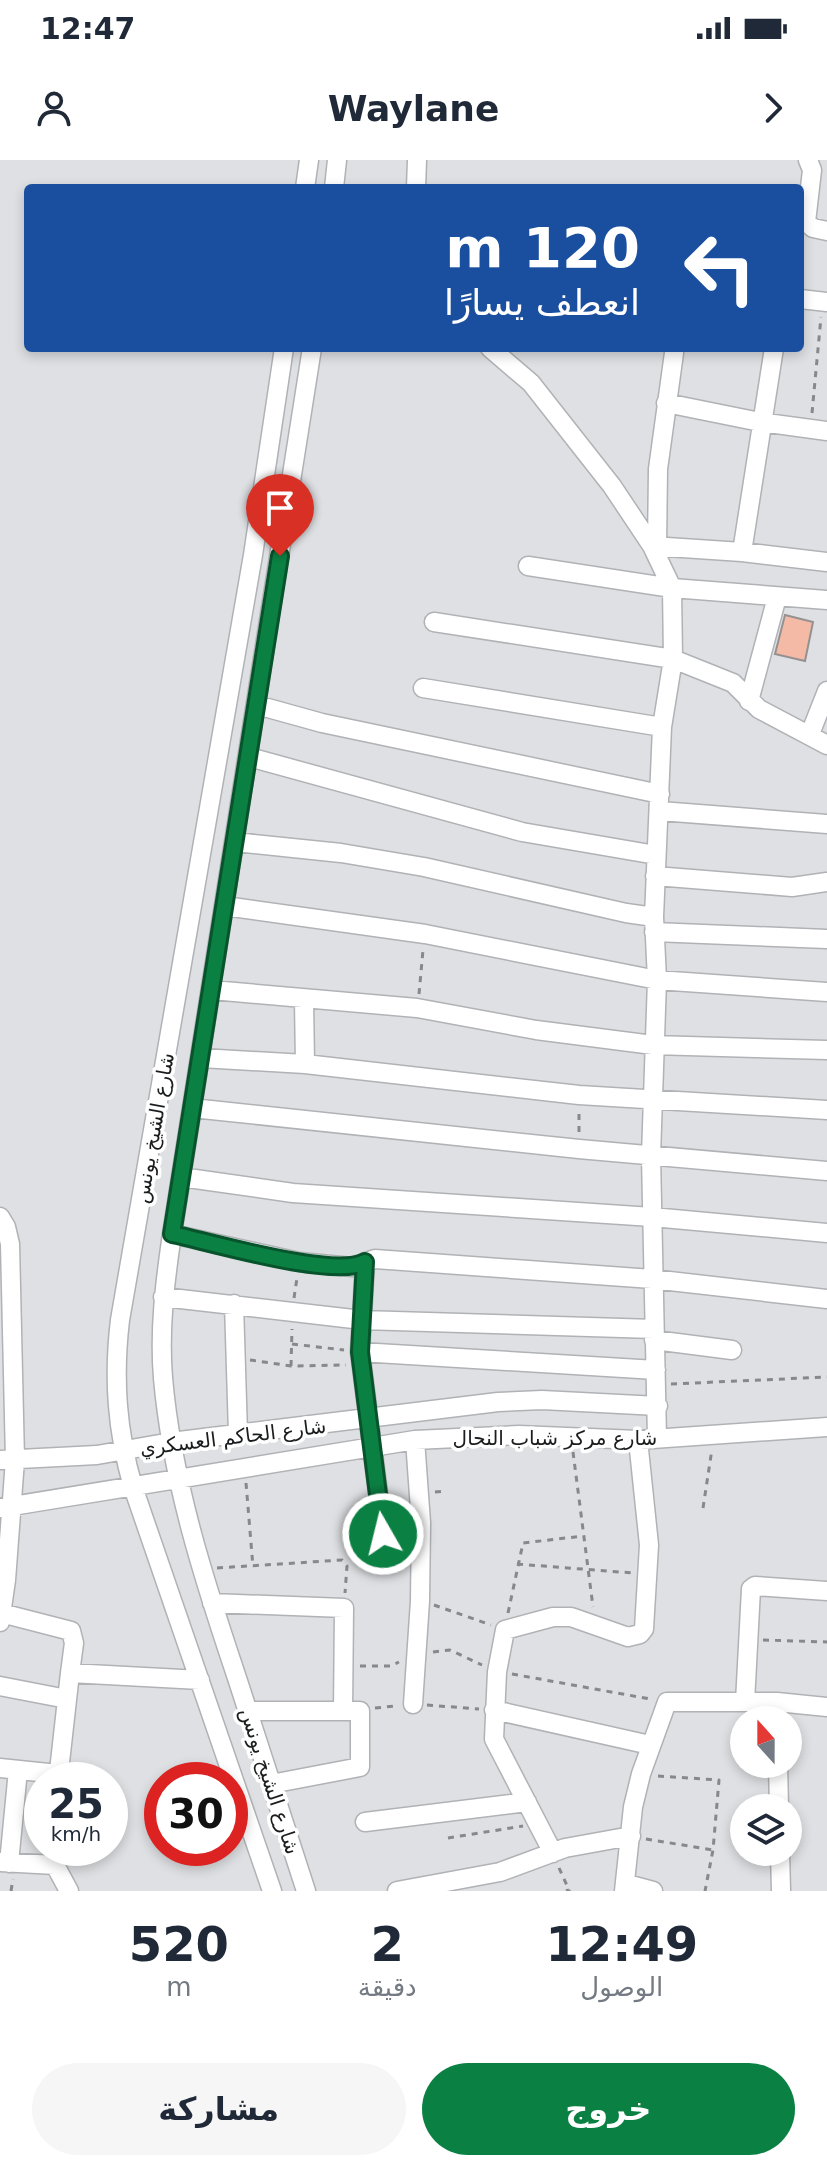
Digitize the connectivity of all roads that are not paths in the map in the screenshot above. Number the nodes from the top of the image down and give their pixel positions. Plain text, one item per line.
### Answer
1 (309, 160) edge
2 (337, 160) edge
3 (417, 160) edge
4 (808, 160) edge
5 (306, 184) edge
6 (334, 184) edge
7 (416, 184) edge
8 (827, 231) edge
9 (804, 300) edge
10 (824, 302) edge
11 (283, 352) edge
12 (311, 352) edge
13 (495, 352) edge
14 (773, 352) edge
15 (674, 353) dead end
16 (666, 403) junction
17 (760, 422) junction
18 (818, 430) edge
19 (655, 547) junction
20 (742, 552) junction
21 (827, 562) edge
22 (528, 566) dead end
23 (672, 588) junction
24 (777, 597) junction
25 (827, 600) edge
26 (434, 622) dead end
27 (673, 659) junction
28 (423, 688) dead end
29 (827, 691) edge
30 (749, 701) junction
31 (257, 705) junction
32 (224, 724) junction
33 (662, 727) junction
34 (253, 730) junction
35 (810, 734) junction
36 (827, 745) edge
37 (249, 757) junction
38 (660, 802) junction
39 (827, 824) edge
40 (235, 842) junction
41 (656, 855) junction
42 (655, 876) junction
43 (827, 882) edge
44 (225, 906) junction
45 (654, 925) junction
46 (827, 939) edge
47 (657, 980) junction
48 (212, 990) junction
49 (827, 992) edge
50 (304, 1000) junction
51 (653, 1045) junction
52 (827, 1050) edge
53 (201, 1058) junction
54 (305, 1064) junction
55 (651, 1099) junction
56 (192, 1108) junction
57 (827, 1110) edge
58 (651, 1156) junction
59 (827, 1171) edge
60 (181, 1177) junction
61 (0, 1217) edge
62 (652, 1217) junction
63 (827, 1233) edge
64 (172, 1234) junction
65 (365, 1262) junction
66 (652, 1279) junction
67 (163, 1297) junction
68 (827, 1299) edge
69 (234, 1304) junction
70 (362, 1320) junction
71 (654, 1335) junction
72 (732, 1350) dead end
73 (361, 1359) junction
74 (656, 1377) junction
75 (658, 1406) junction
76 (368, 1420) junction
77 (827, 1427) edge
78 (238, 1434) junction
79 (657, 1438) junction
80 (415, 1440) junction
81 (638, 1440) junction
82 (171, 1442) junction
83 (372, 1447) junction
84 (123, 1451) junction
85 (8, 1460) edge
86 (179, 1479) junction
87 (133, 1487) junction
88 (6, 1507) edge
89 (387, 1563) dead end
90 (827, 1591) edge
91 (212, 1603) junction
92 (1, 1618) edge
93 (70, 1673) junction
94 (200, 1680) junction
95 (0, 1686) edge
96 (67, 1699) junction
97 (745, 1702) junction
98 (413, 1704) road end
99 (759, 1706) edge
100 (827, 1707) edge
101 (802, 1709) edge
102 (494, 1710) junction
103 (248, 1711) junction
104 (351, 1711) junction
105 (650, 1745) junction
106 (60, 1762) edge
107 (9, 1769) edge
108 (271, 1784) junction
109 (527, 1802) junction
110 (365, 1822) dead end
111 (631, 1836) junction
112 (553, 1853) junction
113 (24, 1860) edge
114 (4, 1862) edge
115 (60, 1866) edge
116 (780, 1866) edge
117 (625, 1887) edge
118 (69, 1891) edge
119 (272, 1891) edge
120 (306, 1891) edge
121 (397, 1891) edge
122 (653, 1891) edge
123 (781, 1891) edge

1 - 5 street
2 - 6 street
3 - 7 street
4 - 8 street
9 - 10 street
11 - 32 street, شارع الشيخ يونس
12 - 31 street, شارع الشيخ يونس
13 - 19 street
14 - 17 street
15 - 16 street
16 - 17 street
16 - 19 street
17 - 18 street
17 - 20 street
19 - 20 street
19 - 23 street
20 - 21 street
22 - 23 street
23 - 24 street
23 - 27 street
24 - 25 street
24 - 30 street
26 - 27 street
27 - 30 street
27 - 33 street
28 - 33 street
29 - 35 street
30 - 35 street
31 - 34 street, شارع الشيخ يونس
31 - 38 street
32 - 34 street
32 - 84 street, شارع الشيخ يونس
33 - 38 street
34 - 37 street, شارع الشيخ يونس
35 - 36 street
37 - 40 street, شارع الشيخ يونس
37 - 41 street
38 - 39 street
38 - 41 street
40 - 44 street, شارع الشيخ يونس
40 - 45 street
41 - 42 street
42 - 43 street
42 - 45 street
44 - 47 street
44 - 48 street, شارع الشيخ يونس
45 - 46 street
45 - 47 street
47 - 49 street
47 - 51 street
48 - 50 street
48 - 53 street, شارع الشيخ يونس
50 - 51 street
50 - 54 street
51 - 52 street
51 - 55 street
53 - 54 street
53 - 56 street, شارع الشيخ يونس
54 - 55 street
55 - 57 street
55 - 58 street
56 - 58 street
56 - 60 street, شارع الشيخ يونس
58 - 59 street
58 - 62 street
60 - 62 street
60 - 64 street, شارع الشيخ يونس
61 - 85 street
62 - 63 street
62 - 66 street
64 - 65 street
64 - 67 street, شارع الشيخ يونس
65 - 66 street
65 - 70 street
66 - 68 street
66 - 71 street
67 - 69 street
67 - 82 street, شارع الشيخ يونس
69 - 70 street
69 - 78 street
70 - 71 street
70 - 73 street
71 - 72 street
71 - 74 street
73 - 74 street
73 - 76 street
74 - 75 street
75 - 76 street, شارع الحاكم العسكري
75 - 79 street
76 - 78 street, شارع الحاكم العسكري
76 - 83 street
77 - 79 street, شارع مركز شباب النحال
78 - 82 street, شارع الحاكم العسكري
79 - 81 street, شارع مركز شباب النحال
80 - 81 street, شارع مركز شباب النحال
80 - 83 street, شارع مركز شباب النحال
80 - 98 street
81 - 102 street
82 - 84 street, شارع الحاكم العسكري
82 - 86 street, شارع الشيخ يونس
83 - 86 street, شارع مركز شباب النحال
83 - 89 street
84 - 85 street, شارع الحاكم العسكري
84 - 87 street, شارع الشيخ يونس
85 - 88 street
86 - 87 street, شارع مركز شباب النحال
86 - 91 street, شارع الشيخ يونس
87 - 88 street, شارع مركز شباب النحال
87 - 94 street, شارع الشيخ يونس
88 - 92 street
90 - 97 street
91 - 103 street, شارع الشيخ يونس
91 - 104 street
92 - 93 street
93 - 94 street
93 - 96 street
94 - 119 street, شارع الشيخ يونس
95 - 96 street
96 - 106 street
97 - 99 street
97 - 105 street
100 - 101 street
102 - 105 street
102 - 109 street
103 - 104 street
103 - 108 street, شارع الشيخ يونس
104 - 108 street
105 - 111 street
107 - 114 street
108 - 120 street, شارع الشيخ يونس
109 - 110 street
109 - 112 street
111 - 112 street
111 - 117 street
112 - 121 street
113 - 114 street
115 - 118 street
116 - 123 street
117 - 122 street

